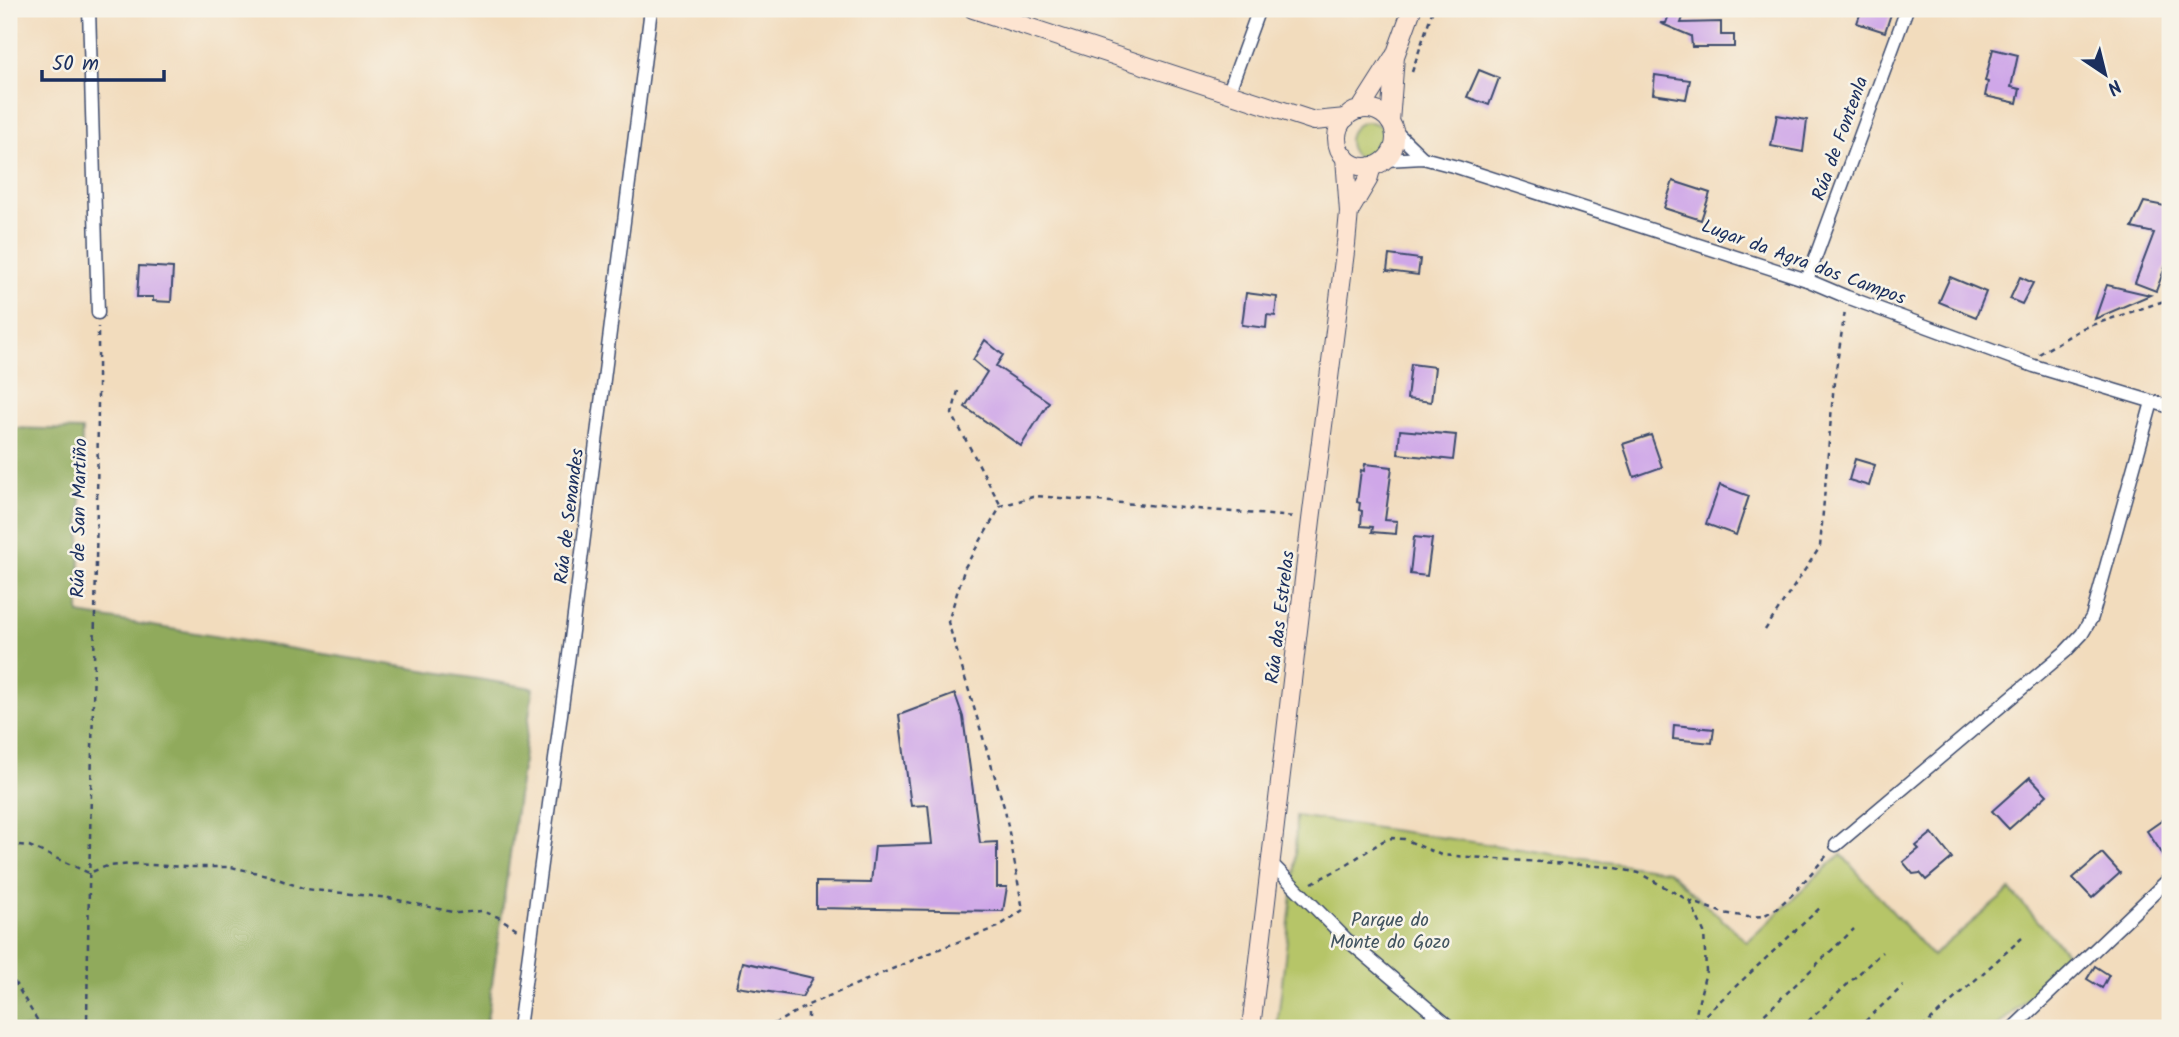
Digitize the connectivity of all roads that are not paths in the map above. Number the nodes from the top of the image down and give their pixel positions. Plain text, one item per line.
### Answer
1 (89, 9) edge
2 (652, 9) edge
3 (973, 9) edge
4 (1259, 9) edge
5 (1412, 9) edge
6 (1907, 9) edge
7 (1395, 55) junction
8 (1228, 94) junction
9 (1353, 114) junction
10 (1314, 121) junction
11 (1392, 126) junction
12 (1341, 151) junction
13 (1423, 158) junction
14 (1379, 163) junction
15 (1349, 212) junction
16 (1807, 280) junction
17 (98, 313) road end
18 (2152, 402) junction
19 (2170, 407) edge
20 (1836, 845) road end
21 (1271, 863) junction
22 (2170, 878) edge
23 (519, 1028) edge
24 (1251, 1028) edge
25 (1451, 1028) edge
26 (2013, 1028) edge

1 - 17 street
2 - 23 street, Rúa de Senandes
3 - 8 street
4 - 8 street
5 - 7 street
6 - 16 street, Rúa de Fontenla
7 - 9 street
7 - 11 street
8 - 10 street
9 - 10 street
9 - 11 street
9 - 12 street
10 - 12 street
11 - 13 street, Lugar da Agra dos Campos
11 - 14 street
12 - 14 street
12 - 15 street, Rúa das Estrelas
13 - 14 street, Lugar da Agra dos Campos
13 - 16 street, Lugar da Agra dos Campos
14 - 15 street, Rúa das Estrelas
15 - 21 street, Rúa das Estrelas
16 - 18 street, Lugar da Agra dos Campos
18 - 19 street, Lugar da Agra dos Campos
18 - 20 street
21 - 24 street, Rúa das Estrelas
21 - 25 street
22 - 26 street

